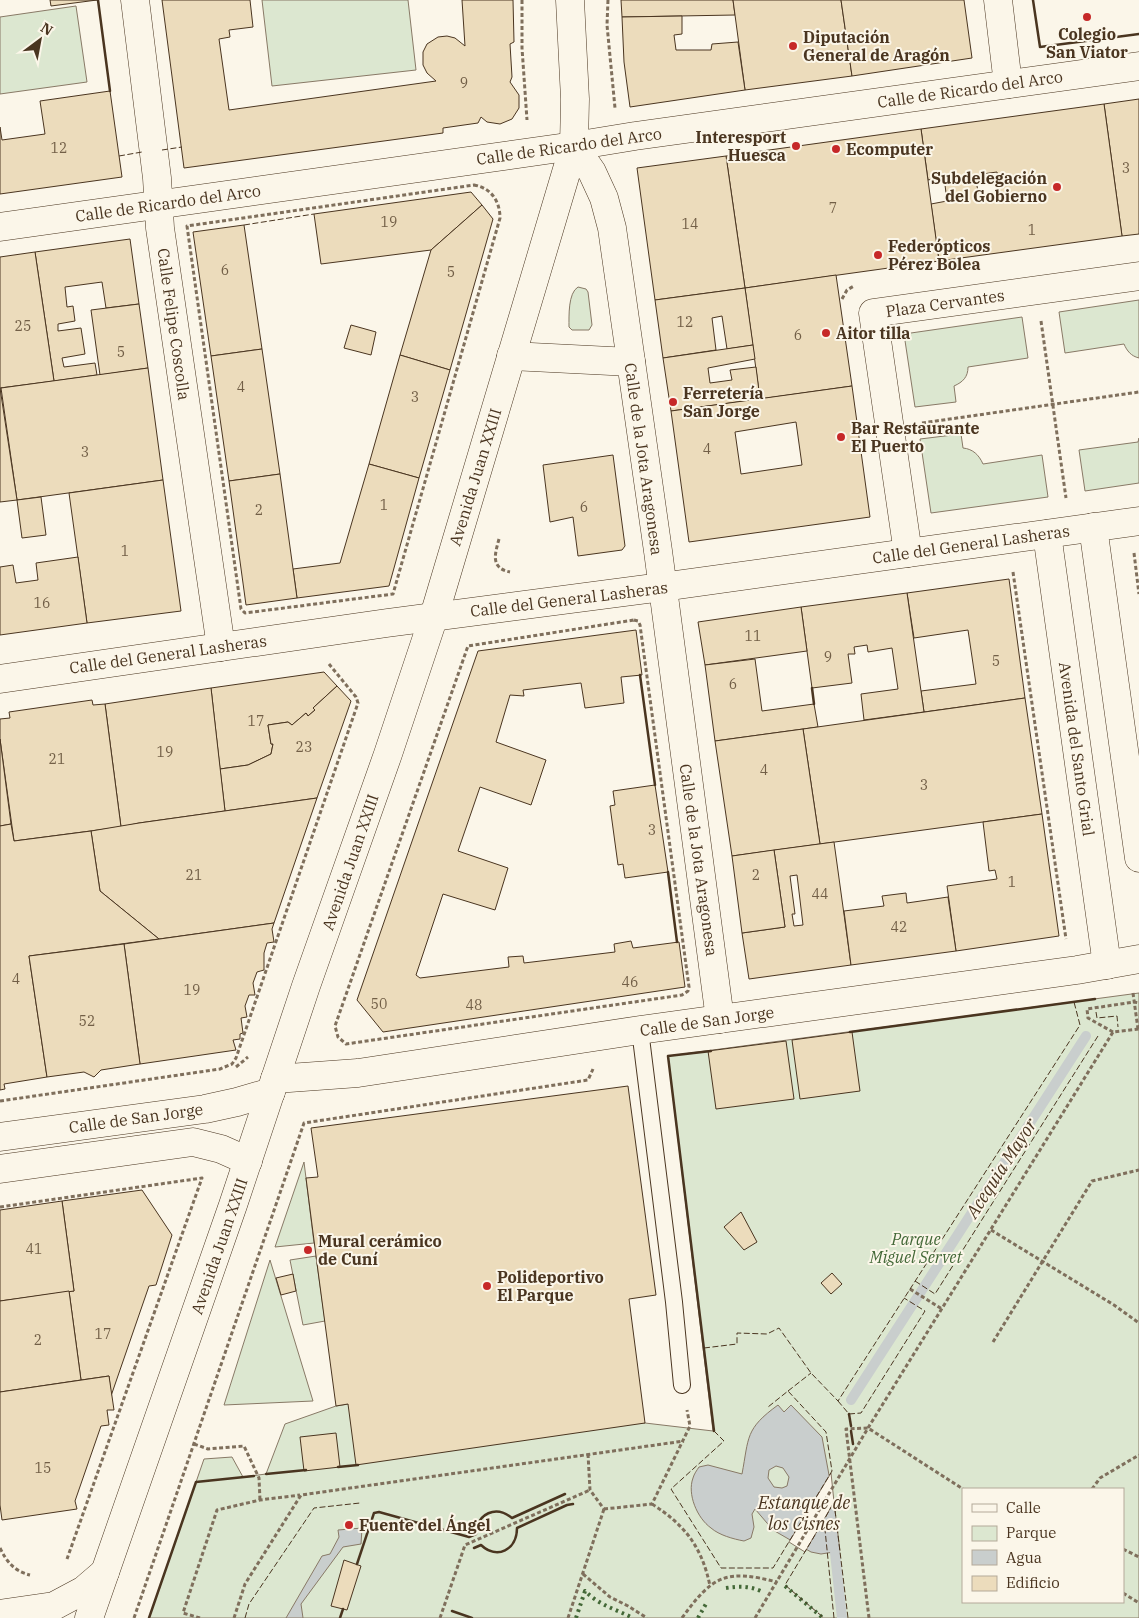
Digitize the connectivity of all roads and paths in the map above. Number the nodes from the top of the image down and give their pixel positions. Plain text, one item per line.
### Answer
1 (134, 0) edge
2 (522, 0) edge
3 (570, 0) edge
4 (608, 0) edge
5 (998, 0) edge
6 (1139, 66) edge
7 (1008, 84) junction
8 (617, 112) dead end
9 (525, 126) dead end
10 (574, 146) junction
11 (159, 205) junction
12 (500, 218) joint
13 (0, 226) edge
14 (1139, 276) edge
15 (1041, 320) dead end
16 (511, 356) junction
17 (631, 362) junction
18 (1139, 392) edge
19 (1053, 404) junction
20 (914, 424) dead end
21 (1067, 501) dead end
22 (1139, 521) edge
23 (1093, 527) junction
24 (1047, 534) junction
25 (499, 539) dead end
26 (1139, 552) edge
27 (908, 553) junction
28 (512, 573) dead end
29 (1003, 573) dead end
30 (662, 587) junction
31 (1139, 594) edge
32 (434, 616) junction
33 (221, 647) junction
34 (324, 662) dead end
35 (0, 679) edge
36 (1139, 858) edge
37 (1066, 942) dead end
38 (1139, 959) edge
39 (1107, 965) junction
40 (1132, 985) dead end
41 (682, 994) joint
42 (1137, 1003) edge
43 (720, 1019) junction
44 (640, 1030) junction
45 (1139, 1030) edge
46 (1113, 1032) junction
47 (594, 1066) dead end
48 (273, 1086) junction
49 (0, 1101) edge
50 (0, 1138) edge
51 (248, 1161) junction
52 (0, 1168) edge
53 (1139, 1170) edge
54 (0, 1207) edge
55 (991, 1230) junction
56 (1042, 1261) junction
57 (910, 1289) dead end
58 (942, 1309) junction
59 (1139, 1323) edge
60 (993, 1342) dead end
61 (682, 1384) dead end
62 (690, 1426) dead end
63 (868, 1428) junction
64 (684, 1441) junction
65 (194, 1444) junction
66 (588, 1454) junction
67 (1139, 1455) edge
68 (850, 1460) junction
69 (962, 1488) edge
70 (1093, 1488) edge
71 (590, 1490) junction
72 (301, 1495) junction
73 (260, 1500) junction
74 (652, 1504) junction
75 (604, 1509) junction
76 (0, 1548) edge
77 (1124, 1549) edge
78 (1139, 1556) edge
79 (67, 1560) dead end
80 (105, 1572) junction
81 (583, 1574) junction
82 (32, 1576) dead end
83 (777, 1582) junction
84 (710, 1586) junction
85 (1124, 1594) edge
86 (1139, 1604) edge
87 (0, 1614) edge
88 (90, 1618) edge
89 (134, 1618) edge
90 (200, 1618) edge
91 (234, 1618) edge
92 (441, 1618) edge
93 (568, 1618) edge
94 (647, 1618) edge
95 (682, 1618) edge
96 (755, 1618) edge
97 (870, 1618) edge

1 - 11 main road, Calle Felipe Coscolla
2 - 9 path
3 - 10 main road, Avenida Juan XXIII
4 - 8 path
5 - 7 main road
6 - 7 main road, Calle de Ricardo del Arco
7 - 10 main road, Calle de Ricardo del Arco
10 - 11 main road, Calle de Ricardo del Arco
10 - 16 main road, Avenida Juan XXIII
10 - 17 main road, Calle de la Jota Aragonesa
11 - 13 main road, Calle de Ricardo del Arco
11 - 33 main road, Calle Felipe Coscolla
12 - 12 path
14 - 27 main road, Plaza Cervantes
15 - 19 path
16 - 17 main road
16 - 32 main road, Avenida Juan XXIII
17 - 30 main road, Calle de la Jota Aragonesa
18 - 19 path
19 - 20 path
19 - 21 path
22 - 23 main road, Calle del General Lasheras
23 - 24 main road, Calle del General Lasheras
23 - 36 main road
24 - 27 main road, Calle del General Lasheras
24 - 39 main road, Avenida del Santo Grial
25 - 28 path
26 - 31 path
27 - 30 main road, Calle del General Lasheras
29 - 37 path
30 - 32 main road, Calle del General Lasheras
30 - 43 main road, Calle de la Jota Aragonesa
32 - 33 main road, Calle del General Lasheras
32 - 48 main road, Avenida Juan XXIII
33 - 35 main road, Calle del General Lasheras
34 - 49 path
38 - 39 main road, Calle de San Jorge
39 - 43 main road, Calle de San Jorge
40 - 42 path
41 - 41 path
42 - 45 path
42 - 46 path
43 - 44 main road, Calle de San Jorge
44 - 48 main road, Calle de San Jorge
44 - 61 lane
45 - 46 path
46 - 55 path
47 - 65 path
48 - 50 main road, Calle de San Jorge
48 - 51 main road, Avenida Juan XXIII
51 - 52 main road, Calle de San Jorge
51 - 80 main road, Avenida Juan XXIII
53 - 56 path
54 - 79 path
55 - 56 path
55 - 58 path
56 - 59 path
56 - 60 path
57 - 58 path
58 - 63 path
62 - 64 path
63 - 68 path
63 - 68 path
63 - 69 path
64 - 66 path
64 - 74 path
65 - 73 path
65 - 89 path
66 - 71 path
66 - 72 path
67 - 70 path
68 - 83 path
68 - 97 path
71 - 75 path
71 - 92 path
72 - 73 path
72 - 91 path
73 - 90 path
74 - 75 path
74 - 84 path
75 - 81 path
76 - 82 path
77 - 78 path
80 - 87 main road
80 - 88 main road, Avenida Juan XXIII
81 - 93 path
81 - 94 path
83 - 84 path
83 - 96 path
84 - 95 path
85 - 86 path

